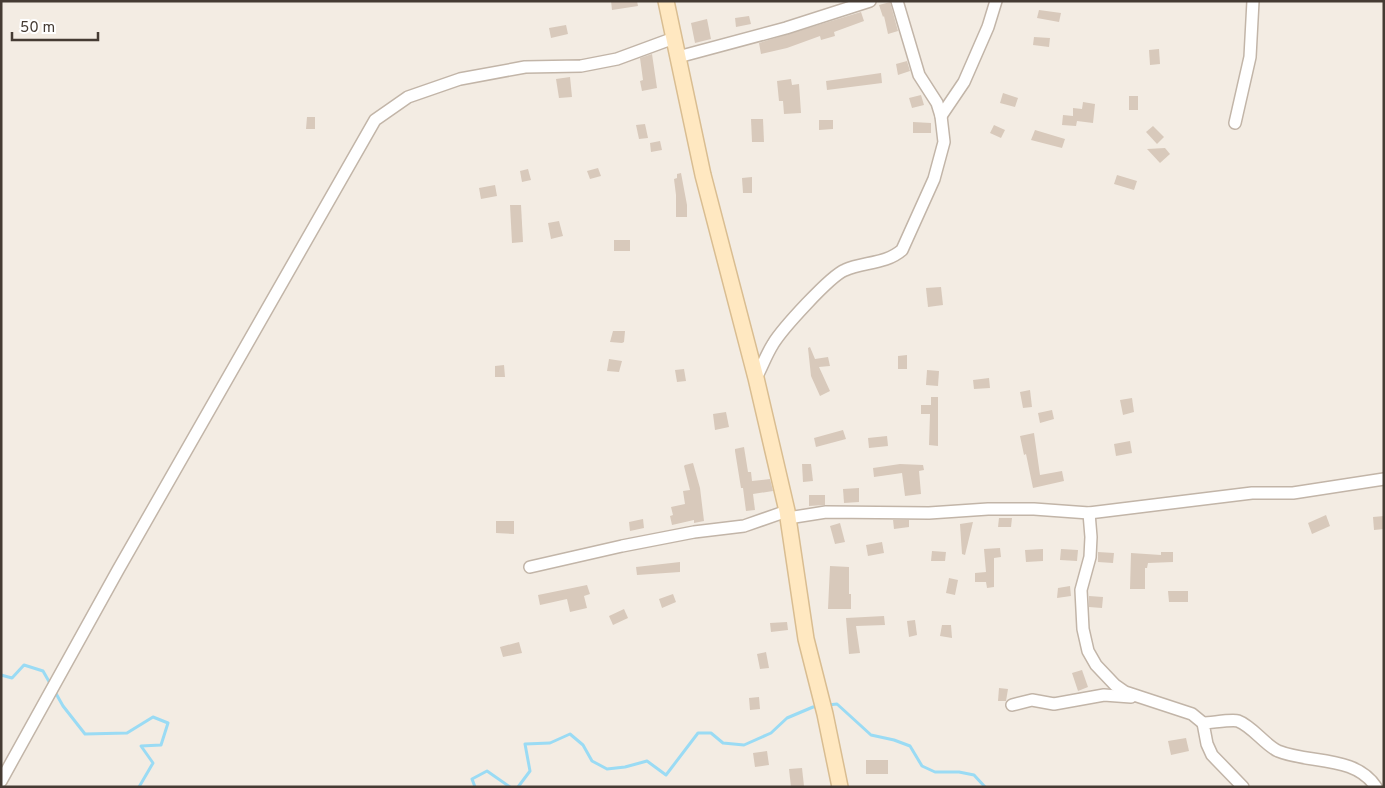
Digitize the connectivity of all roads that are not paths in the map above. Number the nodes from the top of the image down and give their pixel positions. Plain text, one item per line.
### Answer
1 (666, 1) edge
2 (870, 1) edge
3 (898, 1) edge
4 (996, 1) edge
5 (1253, 1) edge
6 (674, 38) junction
7 (678, 57) junction
8 (941, 116) junction
9 (1234, 123) dead end
10 (756, 378) junction
11 (1384, 478) edge
12 (1089, 514) junction
13 (787, 515) junction
14 (530, 567) dead end
15 (1140, 698) junction
16 (1012, 705) dead end
17 (1203, 723) junction
18 (1, 781) edge
19 (840, 787) edge
20 (1243, 787) edge
21 (1376, 787) edge

1 - 6 street
2 - 7 street
3 - 8 street
4 - 8 street
5 - 9 street
6 - 7 street
6 - 18 street
7 - 10 street
8 - 10 street
10 - 13 street
11 - 12 street
12 - 13 street
12 - 15 street
13 - 14 street
13 - 19 street
15 - 16 street
15 - 17 street
17 - 20 street
17 - 21 street

